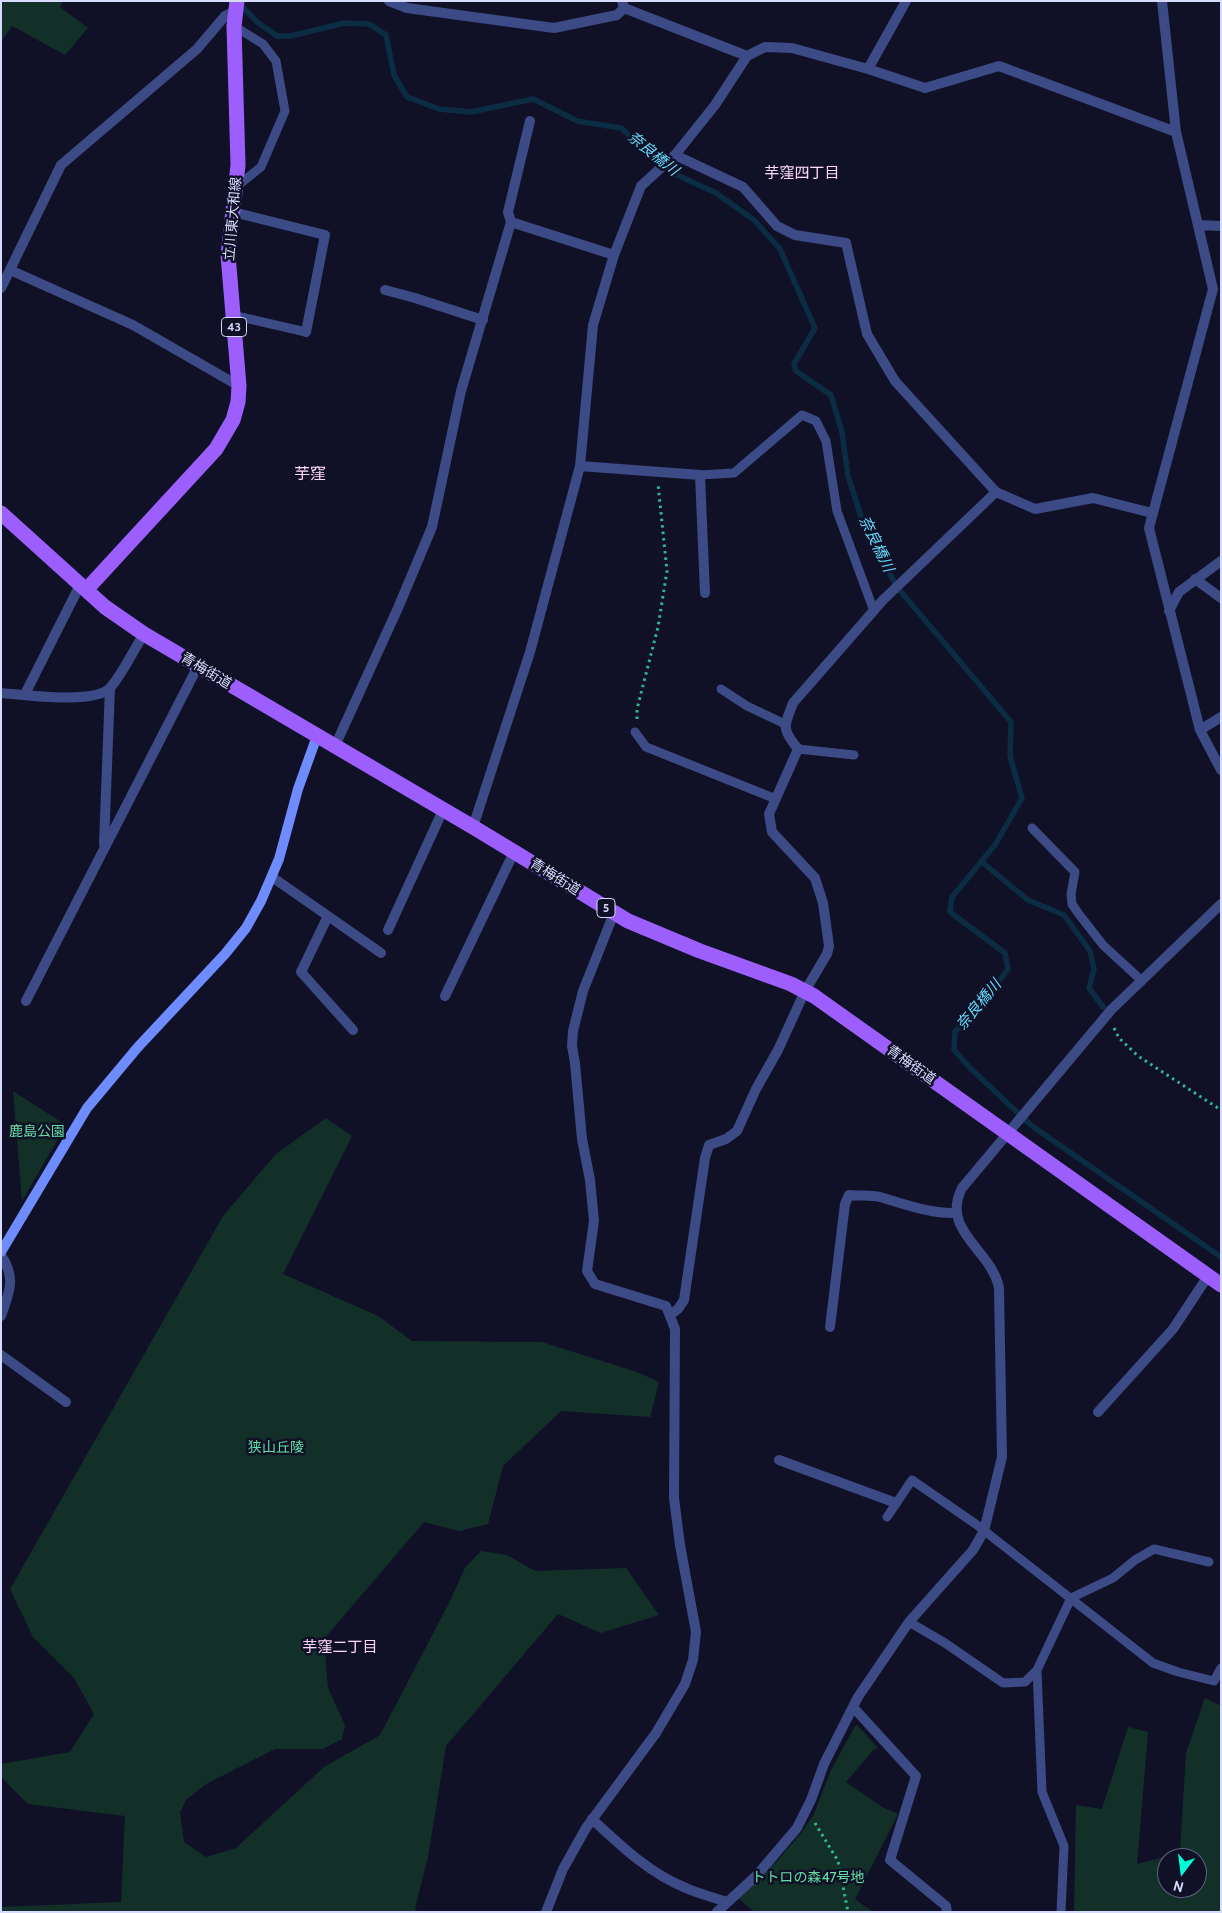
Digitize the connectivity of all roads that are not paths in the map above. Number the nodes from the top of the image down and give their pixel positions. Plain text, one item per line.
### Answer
1 (389, 1) edge
2 (906, 1) edge
3 (1162, 1) edge
4 (623, 5) edge
5 (235, 12) edge
6 (747, 56) junction
7 (868, 69) junction
8 (530, 122) dead end
9 (1176, 132) junction
10 (674, 156) junction
11 (236, 187) junction
12 (232, 212) junction
13 (511, 222) junction
14 (1198, 225) junction
15 (1221, 226) edge
16 (614, 255) junction
17 (10, 270) junction
18 (1, 288) edge
19 (385, 290) dead end
20 (232, 315) junction
21 (484, 320) junction
22 (306, 332) joint
23 (238, 386) junction
24 (580, 466) junction
25 (700, 475) junction
26 (996, 492) junction
27 (1, 513) edge
28 (1152, 513) junction
29 (1221, 561) edge
30 (1195, 579) junction
31 (83, 588) junction
32 (705, 593) dead end
33 (1221, 598) edge
34 (874, 611) junction
35 (1168, 611) junction
36 (144, 634) junction
37 (198, 666) junction
38 (110, 688) junction
39 (721, 688) dead end
40 (1, 693) edge
41 (25, 694) junction
42 (1221, 718) edge
43 (785, 724) junction
44 (1200, 730) junction
45 (636, 732) road end
46 (317, 736) junction
47 (335, 746) junction
48 (798, 749) junction
49 (854, 755) dead end
50 (1221, 770) edge
51 (776, 799) junction
52 (443, 810) junction
53 (473, 827) junction
54 (1032, 828) dead end
55 (104, 848) junction
56 (514, 852) junction
57 (272, 877) junction
58 (1221, 904) edge
59 (614, 913) junction
60 (328, 916) junction
61 (388, 930) dead end
62 (381, 953) dead end
63 (1142, 981) junction
64 (805, 991) junction
65 (445, 996) dead end
66 (26, 1001) dead end
67 (353, 1030) dead end
68 (1012, 1128) junction
69 (956, 1213) junction
70 (1, 1253) edge
71 (1208, 1276) junction
72 (1221, 1285) edge
73 (670, 1315) junction
74 (1, 1316) edge
75 (830, 1327) dead end
76 (1, 1355) edge
77 (66, 1402) dead end
78 (1098, 1412) dead end
79 (780, 1460) dead end
80 (896, 1503) junction
81 (887, 1518) dead end
82 (984, 1531) junction
83 (1209, 1562) dead end
84 (1071, 1598) junction
85 (909, 1622) junction
86 (1221, 1668) edge
87 (1037, 1670) junction
88 (853, 1707) junction
89 (592, 1819) junction
90 (721, 1908) edge
91 (546, 1912) edge
92 (947, 1912) edge
93 (1061, 1912) edge

1 - 4 street
2 - 7 street
3 - 9 street
4 - 6 street
5 - 11 main road, 立川東大和線 / 43
5 - 11 lane
5 - 17 street
6 - 7 street
6 - 10 street
7 - 9 street
8 - 13 street
9 - 14 street
10 - 16 street
10 - 26 street
11 - 12 main road, 立川東大和線 / 43
12 - 20 main road, 立川東大和線 / 43
12 - 22 street
13 - 16 street
13 - 21 street
14 - 15 street
14 - 28 street
16 - 24 street
17 - 18 street
17 - 23 street
19 - 21 street
20 - 22 lane
20 - 23 main road, 立川東大和線 / 43
21 - 47 street
23 - 31 main road, 立川東大和線 / 43
24 - 25 street
24 - 53 street
25 - 32 street
25 - 34 lane
26 - 28 street
26 - 34 street
27 - 31 main road, 青梅街道 / 5
28 - 35 street
29 - 30 street
30 - 33 street
30 - 35 street
31 - 36 main road, 青梅街道 / 5
31 - 41 street
34 - 43 street
35 - 44 street
36 - 37 main road, 青梅街道 / 5
36 - 38 street
37 - 46 main road, 青梅街道 / 5
37 - 55 street
38 - 41 street
38 - 55 street
39 - 43 lane
40 - 41 street
42 - 44 street
43 - 48 street
44 - 50 street
45 - 51 lane
46 - 47 main road, 青梅街道 / 5
46 - 57 street
47 - 52 main road, 青梅街道 / 5
48 - 49 lane
48 - 51 street
51 - 64 street
52 - 53 main road, 青梅街道 / 5
52 - 61 street
53 - 56 main road, 青梅街道 / 5
54 - 63 lane
55 - 66 street
56 - 59 main road, 青梅街道 / 5
56 - 65 street
57 - 60 street
57 - 70 street
58 - 63 street
59 - 64 main road, 青梅街道 / 5
59 - 73 street
60 - 62 street
60 - 67 street
63 - 68 street
64 - 68 main road, 青梅街道 / 5
64 - 73 street
68 - 69 street
68 - 71 main road, 青梅街道 / 5
69 - 75 street
69 - 82 street
70 - 74 street
71 - 72 main road, 青梅街道 / 5
71 - 78 street
73 - 89 street
76 - 77 street
79 - 80 street
80 - 81 lane
80 - 82 lane
82 - 84 lane
82 - 85 street
83 - 84 lane
84 - 86 lane
84 - 87 lane
85 - 87 lane
85 - 88 street
87 - 93 lane
88 - 90 street
88 - 92 street
89 - 90 street
89 - 91 street

